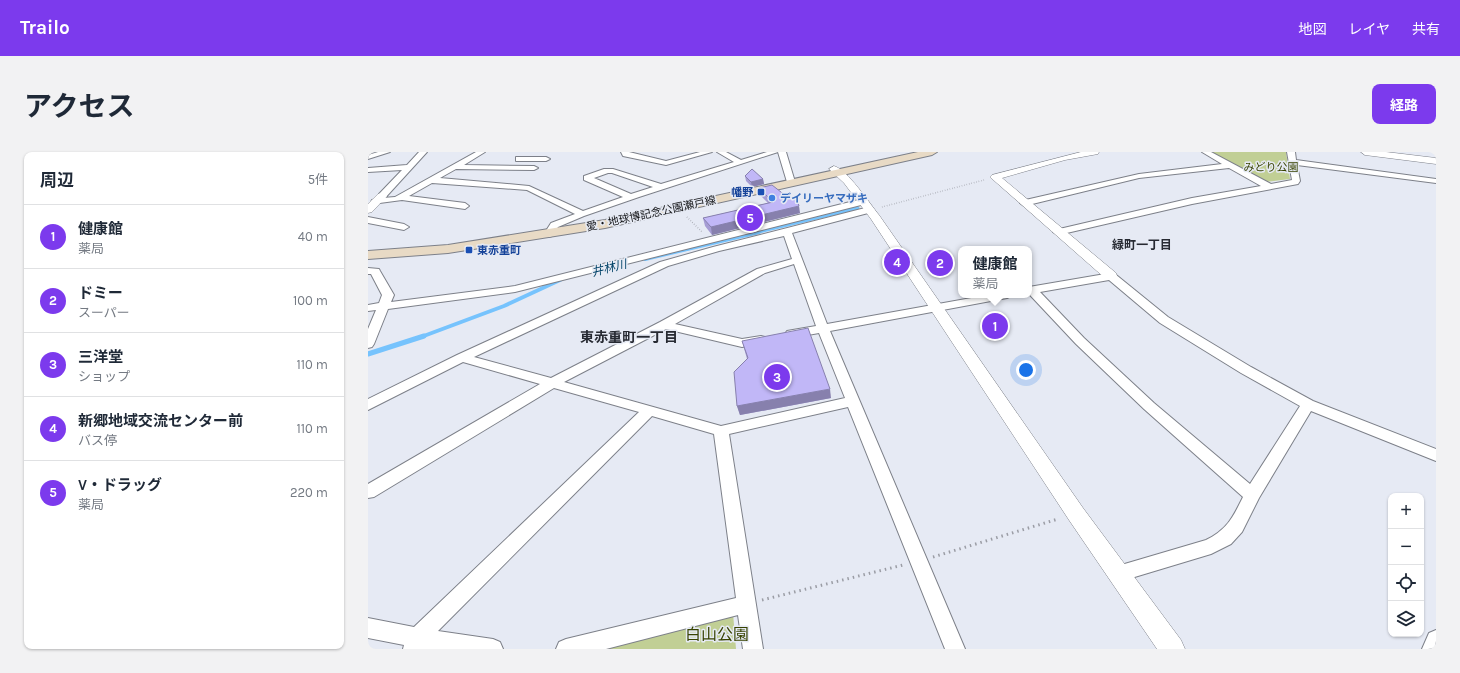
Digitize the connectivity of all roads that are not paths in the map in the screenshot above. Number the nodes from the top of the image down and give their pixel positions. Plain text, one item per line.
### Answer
1 (386, 152) edge
2 (423, 152) edge
3 (625, 152) edge
4 (708, 152) edge
5 (722, 152) edge
6 (775, 152) edge
7 (782, 152) edge
8 (913, 152) edge
9 (932, 152) edge
10 (1095, 152) edge
11 (1206, 152) edge
12 (1291, 152) edge
13 (1365, 152) edge
14 (484, 155) edge
15 (368, 156) edge
16 (510, 159) dead end
17 (546, 159) dead end
18 (1436, 161) edge
19 (1293, 162) junction
20 (741, 163) junction
21 (1231, 165) junction
22 (409, 167) junction
23 (455, 167) junction
24 (534, 168) dead end
25 (368, 170) edge
26 (836, 171) junction
27 (432, 180) junction
28 (791, 180) junction
29 (1436, 181) edge
30 (1268, 186) junction
31 (660, 187) junction
32 (402, 197) junction
33 (630, 197) junction
34 (375, 203) edge
35 (1024, 203) junction
36 (465, 206) dead end
37 (865, 206) junction
38 (583, 214) junction
39 (368, 220) edge
40 (404, 227) dead end
41 (550, 232) junction
42 (788, 232) junction
43 (1058, 232) junction
44 (368, 250) edge
45 (368, 255) edge
46 (798, 260) junction
47 (368, 271) edge
48 (1111, 276) junction
49 (1032, 291) edge
50 (1032, 292) edge
51 (991, 298) edge
52 (383, 307) junction
53 (368, 308) edge
54 (936, 308) junction
55 (664, 325) junction
56 (823, 328) junction
57 (368, 344) edge
58 (462, 358) junction
59 (552, 383) junction
60 (853, 401) junction
61 (1308, 404) junction
62 (368, 405) edge
63 (649, 411) junction
64 (721, 431) junction
65 (1436, 455) edge
66 (368, 492) edge
67 (1252, 495) junction
68 (1118, 574) junction
69 (747, 604) junction
70 (368, 628) edge
71 (1436, 640) edge
72 (415, 644) edge
73 (493, 649) edge
74 (566, 649) edge
75 (753, 649) edge
76 (955, 649) edge
77 (1172, 649) edge
78 (1432, 649) edge

1 - 15 street
2 - 22 street
3 - 4 street
5 - 20 street
6 - 20 street
7 - 28 street
8 - 26 main road, 愛・地球博記念公園瀬戸線
9 - 26 main road, 愛・地球博記念公園瀬戸線
10 - 35 street
11 - 21 street
12 - 19 street
13 - 18 street
14 - 23 street
16 - 17 street
19 - 29 street
19 - 30 street
20 - 31 street
21 - 30 street
21 - 35 street
22 - 25 street
22 - 34 street
23 - 24 street
23 - 27 street
26 - 28 main road, 愛・地球博記念公園瀬戸線
26 - 37 street
27 - 32 street
27 - 38 street
28 - 41 main road, 愛・地球博記念公園瀬戸線
28 - 41 main road, 愛・地球博記念公園瀬戸線
30 - 43 street
31 - 33 street
31 - 33 street
32 - 34 street
32 - 36 street
33 - 38 street
35 - 43 street
37 - 42 street
37 - 52 street
37 - 54 street
38 - 41 street
39 - 40 street
41 - 44 main road, 愛・地球博記念公園瀬戸線
41 - 45 main road, 愛・地球博記念公園瀬戸線
42 - 46 street
42 - 58 street
43 - 48 street
46 - 55 street
46 - 56 street
47 - 52 street
48 - 49 street
48 - 61 street
50 - 67 street
51 - 54 street
52 - 53 street
52 - 57 street
54 - 56 street
54 - 68 street
55 - 56 street
55 - 59 street
56 - 60 street
58 - 59 street
58 - 62 street
59 - 63 street
59 - 66 street
60 - 64 street
60 - 76 street
61 - 65 street
61 - 67 street
63 - 64 street
63 - 72 street
64 - 69 street
67 - 68 street
68 - 77 street
69 - 74 street
69 - 75 street
70 - 72 street
71 - 78 street
72 - 73 street

